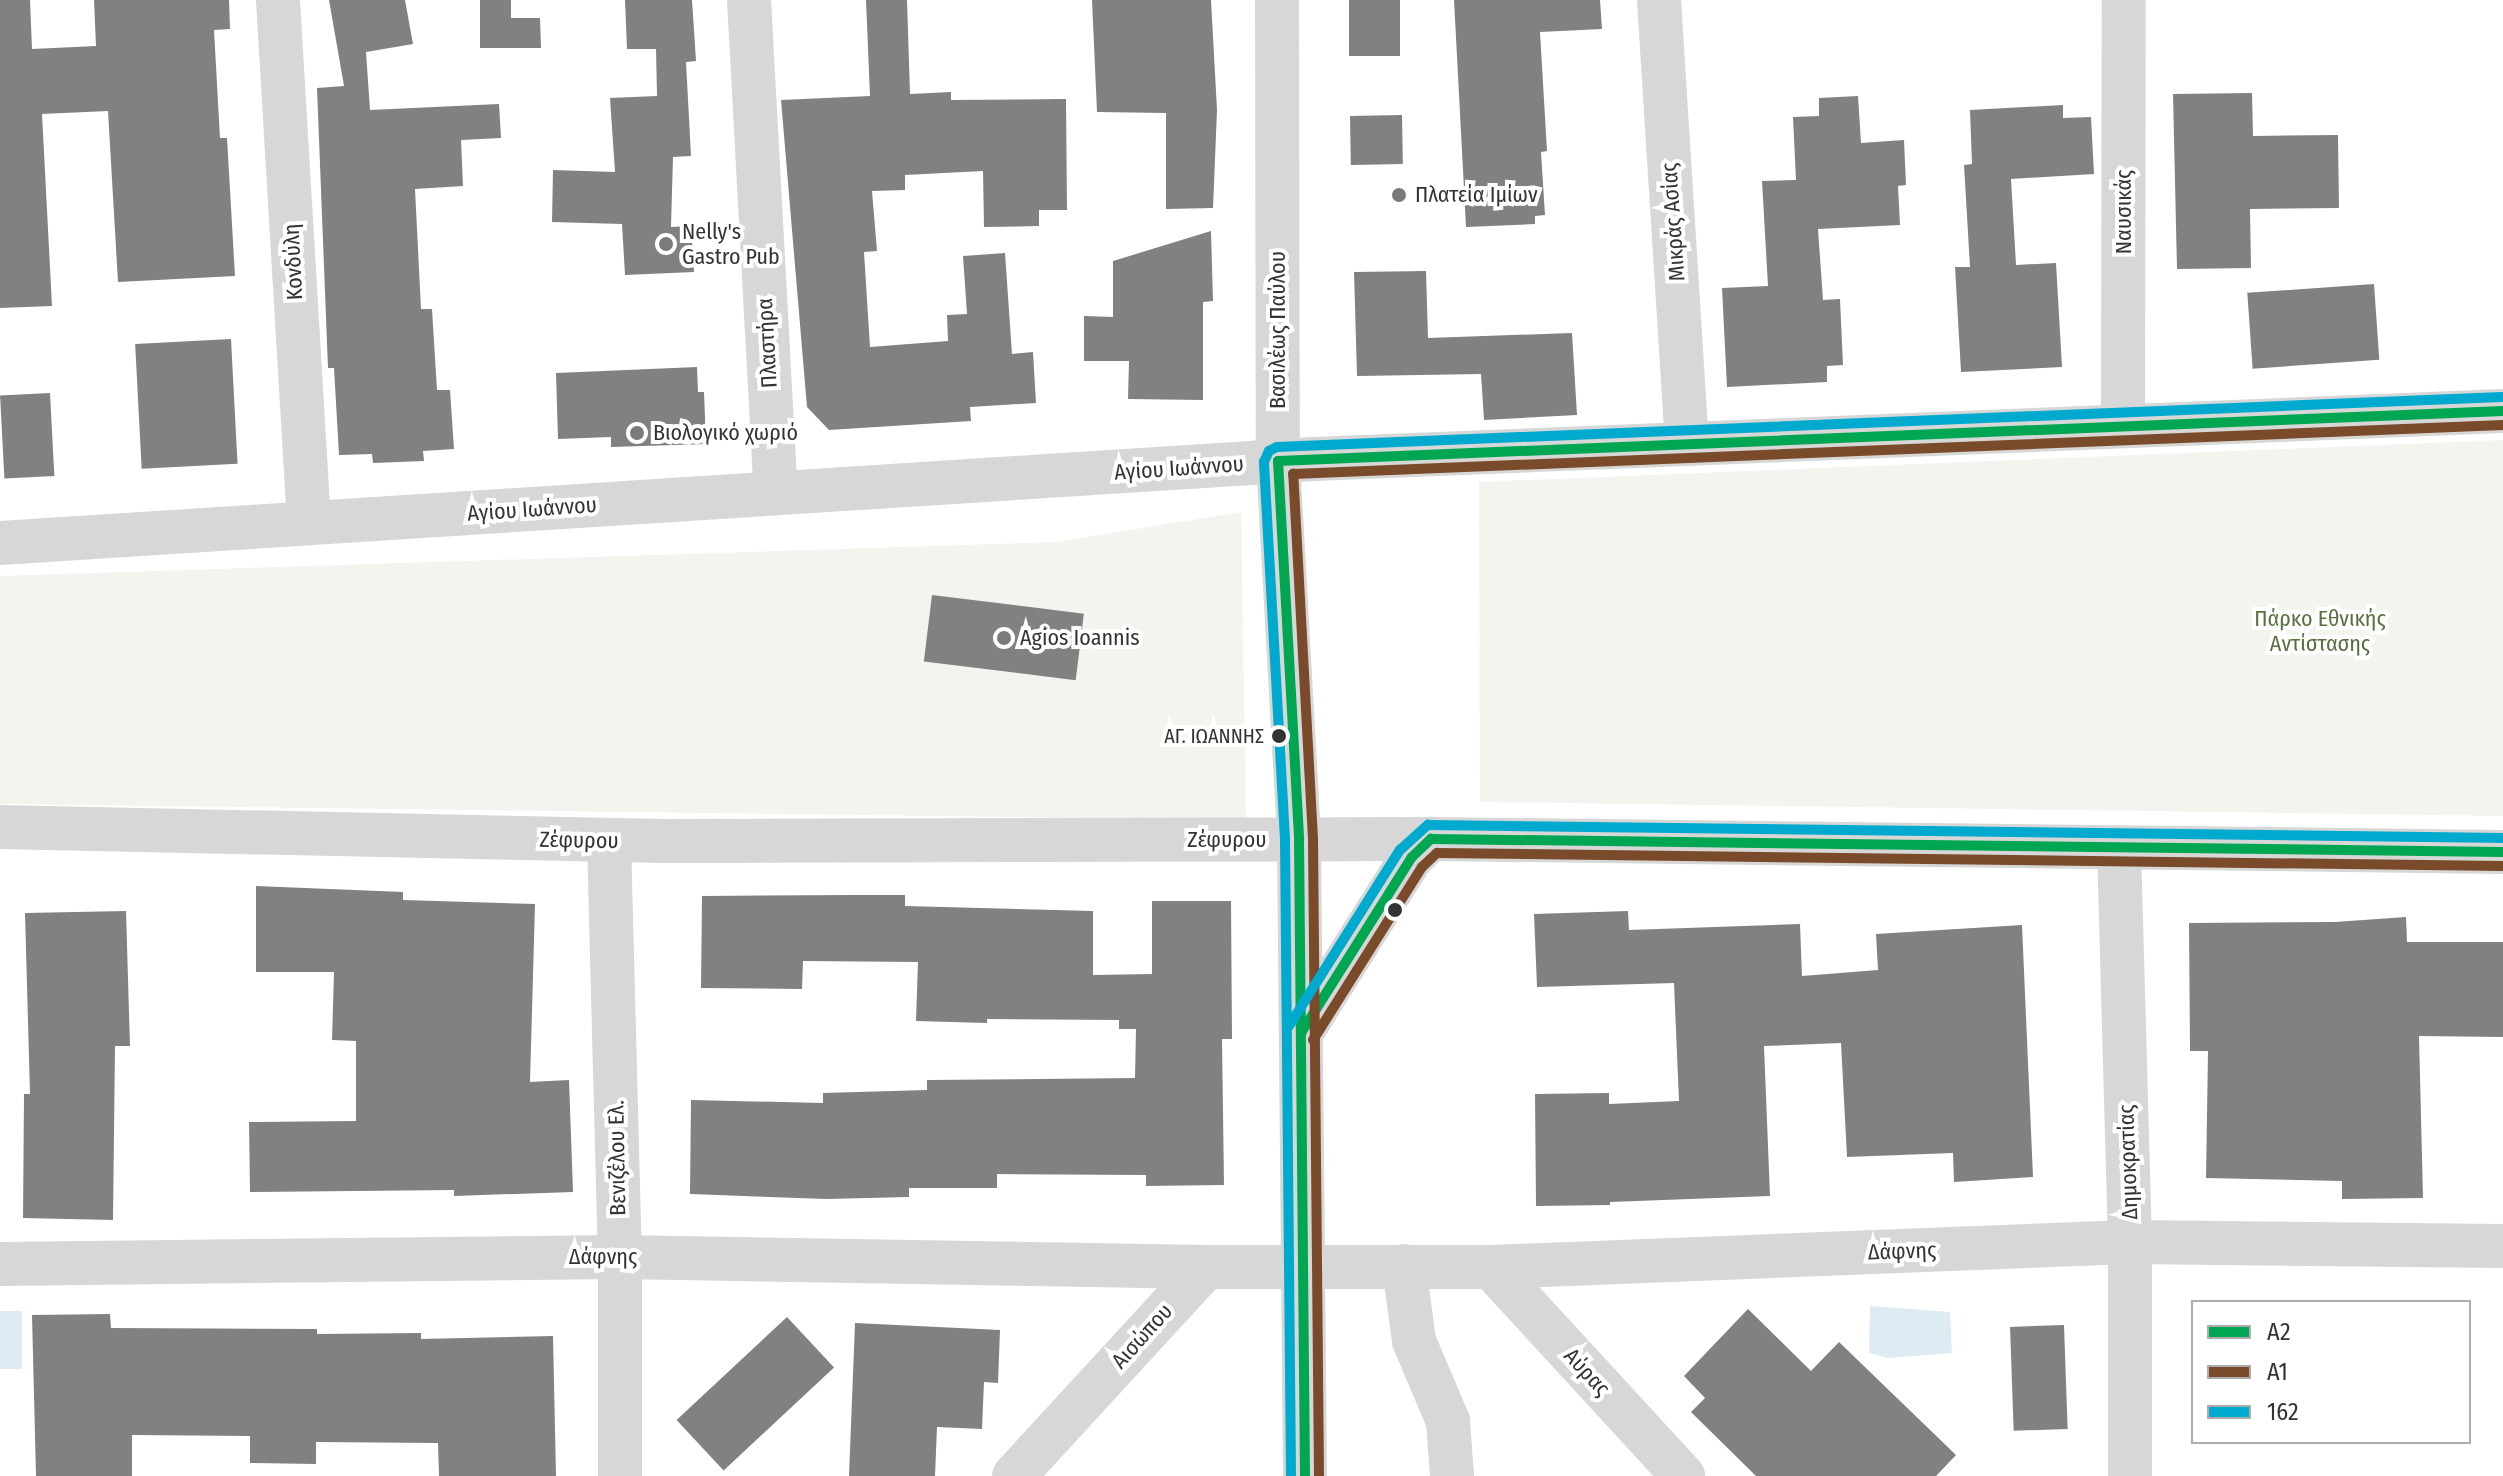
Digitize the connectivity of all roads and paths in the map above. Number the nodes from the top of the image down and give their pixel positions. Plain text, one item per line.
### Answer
1 (278, 0) edge
2 (749, 0) edge
3 (1277, 0) edge
4 (1659, 0) edge
5 (2124, 0) edge
6 (2503, 411) edge
7 (2123, 425) junction
8 (1687, 443) junction
9 (1278, 461) junction
10 (776, 493) junction
11 (309, 523) junction
12 (0, 543) edge
13 (0, 827) edge
14 (1299, 839) junction
15 (1431, 839) junction
16 (609, 841) junction
17 (2119, 848) junction
18 (2503, 852) edge
19 (1301, 1033) junction
20 (2130, 1242) junction
21 (2503, 1246) edge
22 (620, 1257) junction
23 (0, 1264) edge
24 (1301, 1265) junction
25 (1404, 1266) junction
26 (1206, 1267) junction
27 (1491, 1267) junction
28 (620, 1476) edge
29 (1014, 1476) edge
30 (1305, 1476) edge
31 (1452, 1476) edge
32 (1683, 1476) edge
33 (2130, 1476) edge

1 - 11 street, Κονδύλη
2 - 10 street, Πλαστήρα
3 - 9 street, Βασιλέως Παύλου
4 - 8 street, Μικράς Ασίας
5 - 7 street, Ναυσικάς
6 - 7 street, Αγίου Ιωάννου
7 - 8 street, Αγίου Ιωάννου
8 - 9 street, Αγίου Ιωάννου
9 - 10 street, Αγίου Ιωάννου
9 - 14 street, Βασιλέως Παύλου
10 - 11 street, Αγίου Ιωάννου
11 - 12 street, Αγίου Ιωάννου
13 - 16 street, Ζέφυρου
14 - 15 street, Ζέφυρου
14 - 16 street, Ζέφυρου
14 - 19 street, Βασιλέως Παύλου
15 - 17 street, Ζέφυρου
15 - 19 street
16 - 22 street, Βενιζέλου Ελ.
17 - 18 street, Ζέφυρου
17 - 20 street, Δημοκρατίας
19 - 24 street, Βασιλέως Παύλου
20 - 21 street, Δάφνης
20 - 27 street, Δάφνης
20 - 33 street, Δημοκρατίας
22 - 23 street, Δάφνης
22 - 26 street, Δάφνης
22 - 28 street, Βενιζέλου Ελ.
24 - 25 street, Δάφνης
24 - 26 street
24 - 30 street, Βασιλέως Παύλου
25 - 27 street, Δάφνης
25 - 31 street
26 - 29 street, Αισώπου
27 - 32 street, Αύρας

